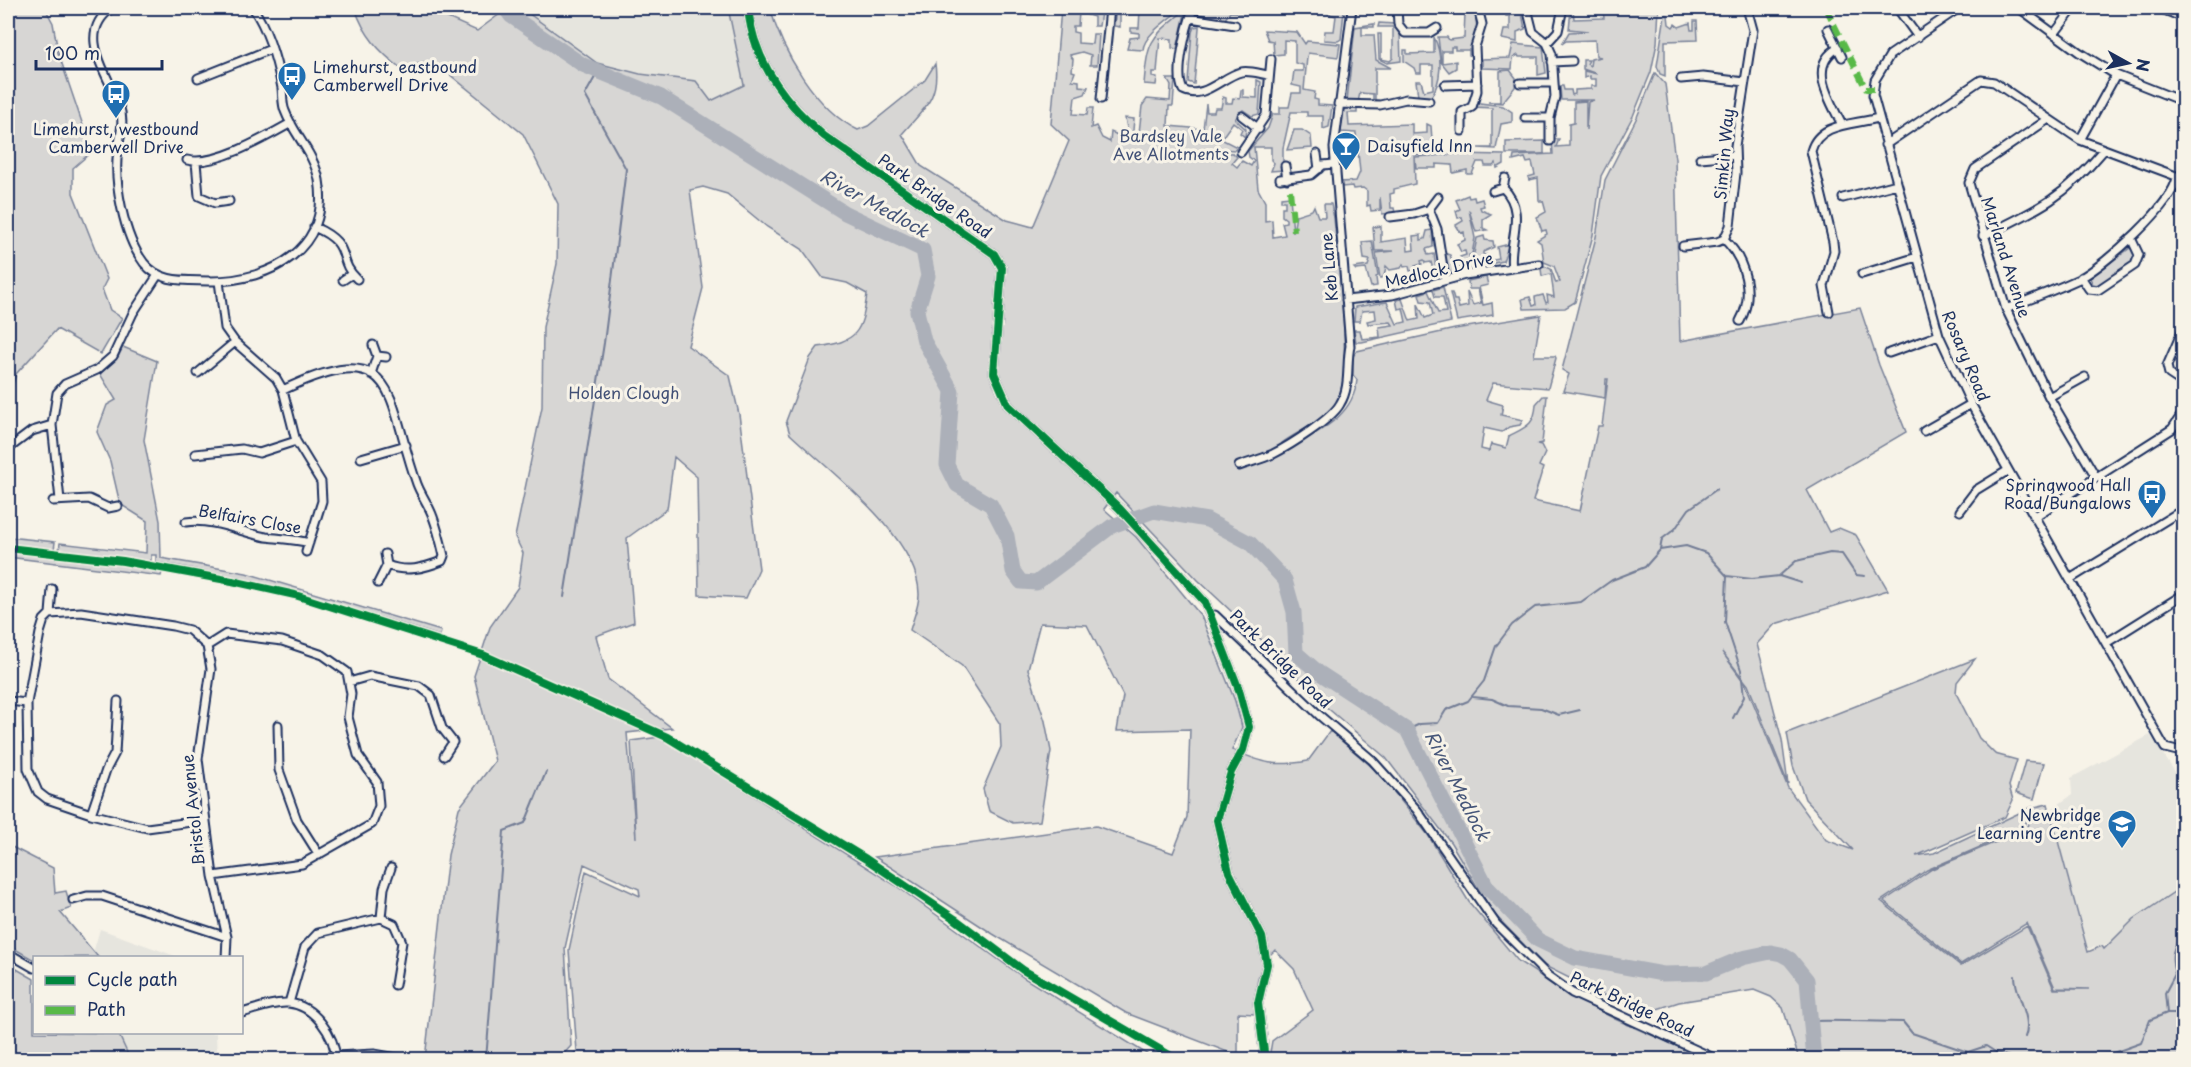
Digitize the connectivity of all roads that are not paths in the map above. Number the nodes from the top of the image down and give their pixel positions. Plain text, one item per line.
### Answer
1 (253, 8) edge
2 (748, 8) edge
3 (1110, 8) edge
4 (1193, 8) edge
5 (1352, 8) edge
6 (1397, 8) edge
7 (1478, 8) edge
8 (1527, 8) edge
9 (1563, 8) edge
10 (1747, 8) edge
11 (1897, 8) edge
12 (1959, 8) edge
13 (2019, 8) edge
14 (2074, 8) edge
15 (2159, 8) edge
16 (108, 9) edge
17 (1190, 18) junction
18 (2184, 18) edge
19 (1235, 25) dead end
20 (1437, 28) dead end
21 (1828, 29) dead end
22 (2055, 34) junction
23 (1918, 37) junction
24 (1547, 44) junction
25 (1838, 48) junction
26 (271, 49) junction
27 (1842, 57) dead end
28 (1270, 59) dead end
29 (1572, 61) dead end
30 (1552, 62) junction
31 (1269, 75) junction
32 (2116, 75) junction
33 (198, 78) dead end
34 (1681, 79) dead end
35 (1745, 82) junction
36 (1520, 83) dead end
37 (1553, 83) junction
38 (1477, 84) junction
39 (1445, 85) dead end
40 (1101, 99) dead end
41 (1429, 101) dead end
42 (2184, 102) edge
43 (1338, 104) junction
44 (1242, 116) dead end
45 (1525, 118) dead end
46 (1550, 118) junction
47 (1878, 118) junction
48 (2047, 120) junction
49 (291, 123) junction
50 (1842, 125) junction
51 (1259, 129) junction
52 (1462, 131) dead end
53 (2080, 140) junction
54 (1550, 141) dead end
55 (1885, 145) junction
56 (2103, 151) junction
57 (1241, 152) dead end
58 (1317, 154) dead end
59 (1735, 156) junction
60 (1700, 158) dead end
61 (187, 160) dead end
62 (196, 162) junction
63 (1334, 164) junction
64 (1285, 166) dead end
65 (1319, 169) junction
66 (1506, 178) dead end
67 (2180, 178) edge
68 (1897, 184) junction
69 (1503, 188) junction
70 (1493, 191) dead end
71 (1438, 197) dead end
72 (1843, 198) dead end
73 (229, 201) dead end
74 (1429, 208) junction
75 (1390, 217) dead end
76 (314, 227) junction
77 (1696, 236) dead end
78 (1983, 236) junction
79 (2132, 238) junction
80 (1724, 239) junction
81 (1697, 245) junction
82 (1683, 246) dead end
83 (1917, 257) junction
84 (1539, 264) dead end
85 (1512, 268) junction
86 (1862, 274) dead end
87 (158, 276) junction
88 (2081, 278) junction
89 (343, 280) dead end
90 (1445, 280) junction
91 (219, 281) junction
92 (1346, 300) junction
93 (2006, 309) junction
94 (1829, 312) dead end
95 (1740, 321) dead end
96 (2184, 327) edge
97 (1939, 335) junction
98 (235, 342) junction
99 (373, 345) dead end
100 (1889, 352) dead end
101 (377, 356) junction
102 (386, 357) dead end
103 (198, 372) dead end
104 (371, 374) junction
105 (2085, 377) dead end
106 (2184, 384) edge
107 (283, 390) junction
108 (2049, 397) junction
109 (1971, 404) junction
110 (2184, 411) edge
111 (52, 425) junction
112 (1924, 431) dead end
113 (296, 441) junction
114 (406, 445) junction
115 (8, 449) edge
116 (195, 454) dead end
117 (361, 458) dead end
118 (1239, 466) dead end
119 (2007, 471) junction
120 (2096, 477) junction
121 (118, 506) dead end
122 (2184, 509) edge
123 (1960, 511) dead end
124 (2034, 518) junction
125 (186, 522) dead end
126 (309, 543) junction
127 (306, 552) dead end
128 (385, 554) dead end
129 (387, 565) junction
130 (2070, 579) junction
131 (378, 583) dead end
132 (52, 589) dead end
133 (2184, 594) edge
134 (50, 614) junction
135 (1211, 616) junction
136 (2106, 644) junction
137 (207, 646) junction
138 (349, 682) junction
139 (8, 701) edge
140 (118, 701) dead end
141 (27, 704) junction
142 (278, 725) dead end
143 (2184, 747) edge
144 (444, 756) dead end
145 (91, 814) junction
146 (206, 820) junction
147 (319, 855) junction
148 (391, 868) dead end
149 (213, 876) junction
150 (73, 900) dead end
151 (381, 918) junction
152 (227, 937) junction
153 (8, 954) edge
154 (226, 956) edge
155 (33, 967) edge
156 (395, 985) dead end
157 (289, 1003) junction
158 (243, 1013) edge
159 (336, 1058) edge
160 (408, 1059) edge
161 (1265, 1059) edge
162 (1718, 1059) edge

1 - 26 street
2 - 135 street, Park Bridge Road
3 - 40 street
4 - 17 street
5 - 43 street, Keb Lane
6 - 20 street
7 - 38 street
8 - 24 street
9 - 24 street
10 - 35 street, Simkin Way
11 - 23 street
12 - 23 street, Rosary Road
13 - 22 street
14 - 22 street
15 - 18 street
16 - 87 street
17 - 19 street
17 - 31 street
21 - 25 street
22 - 32 street
23 - 47 street, Rosary Road
24 - 30 street
25 - 27 street
25 - 50 street
26 - 33 street
26 - 49 street
28 - 31 street
29 - 30 street
30 - 37 street
31 - 51 street
32 - 42 street
32 - 53 street
34 - 35 street
35 - 59 street, Simkin Way
36 - 37 street
37 - 46 street
38 - 39 street
38 - 52 street
41 - 43 street
43 - 63 street, Keb Lane
44 - 51 street
45 - 46 street
46 - 54 street
47 - 50 street
47 - 55 street, Rosary Road
48 - 53 street
48 - 55 street
48 - 78 street, Marland Avenue
49 - 62 street
49 - 76 street
50 - 94 street
51 - 57 street
53 - 56 street
55 - 68 street, Rosary Road
56 - 67 street
56 - 78 street
58 - 65 street
59 - 60 street
59 - 80 street, Simkin Way
61 - 62 street
62 - 73 street
63 - 65 street
63 - 92 street, Keb Lane
64 - 65 street
66 - 69 street
67 - 79 street
68 - 72 street
68 - 83 street, Rosary Road
69 - 70 street
69 - 85 street
71 - 74 street
74 - 75 street
74 - 90 street
76 - 89 street
76 - 91 street
77 - 81 street
78 - 93 street, Marland Avenue
79 - 88 street
79 - 88 street
80 - 81 street
80 - 95 street
81 - 82 street
83 - 86 street
83 - 97 street, Rosary Road
84 - 85 street, Medlock Drive
85 - 90 street, Medlock Drive
87 - 91 street
87 - 111 street
88 - 93 street
90 - 92 street, Medlock Drive
91 - 98 street
92 - 118 street, Keb Lane
93 - 108 street, Marland Avenue
96 - 106 street
97 - 100 street
97 - 109 street, Rosary Road
98 - 103 street
98 - 107 street
99 - 101 street
101 - 102 street
101 - 104 street
104 - 107 street
104 - 114 street
105 - 108 street
107 - 113 street
108 - 120 street, Marland Avenue
109 - 112 street
109 - 119 street, Rosary Road
110 - 120 street
111 - 115 street
111 - 121 street
113 - 116 street
113 - 126 street
114 - 117 street
114 - 129 street
119 - 123 street
119 - 124 street, Rosary Road
120 - 124 street
122 - 130 street
124 - 130 street, Rosary Road
125 - 126 street, Belfairs Close
126 - 127 street
128 - 129 street
129 - 131 street
130 - 136 street, Rosary Road
132 - 134 street
133 - 136 street
134 - 137 street
134 - 141 street
135 - 161 street
135 - 162 street, Park Bridge Road
136 - 143 street, Rosary Road
137 - 138 street
137 - 146 street, Bristol Avenue
138 - 144 street
138 - 147 street
139 - 141 street
140 - 145 street
141 - 145 street
142 - 147 street
145 - 146 street
146 - 149 street, Bristol Avenue
147 - 149 street
148 - 151 street
149 - 152 street, Bristol Avenue
150 - 152 street
151 - 156 street
151 - 157 street
152 - 154 street, Bristol Avenue
153 - 155 street
157 - 158 street
157 - 159 street
159 - 160 street

